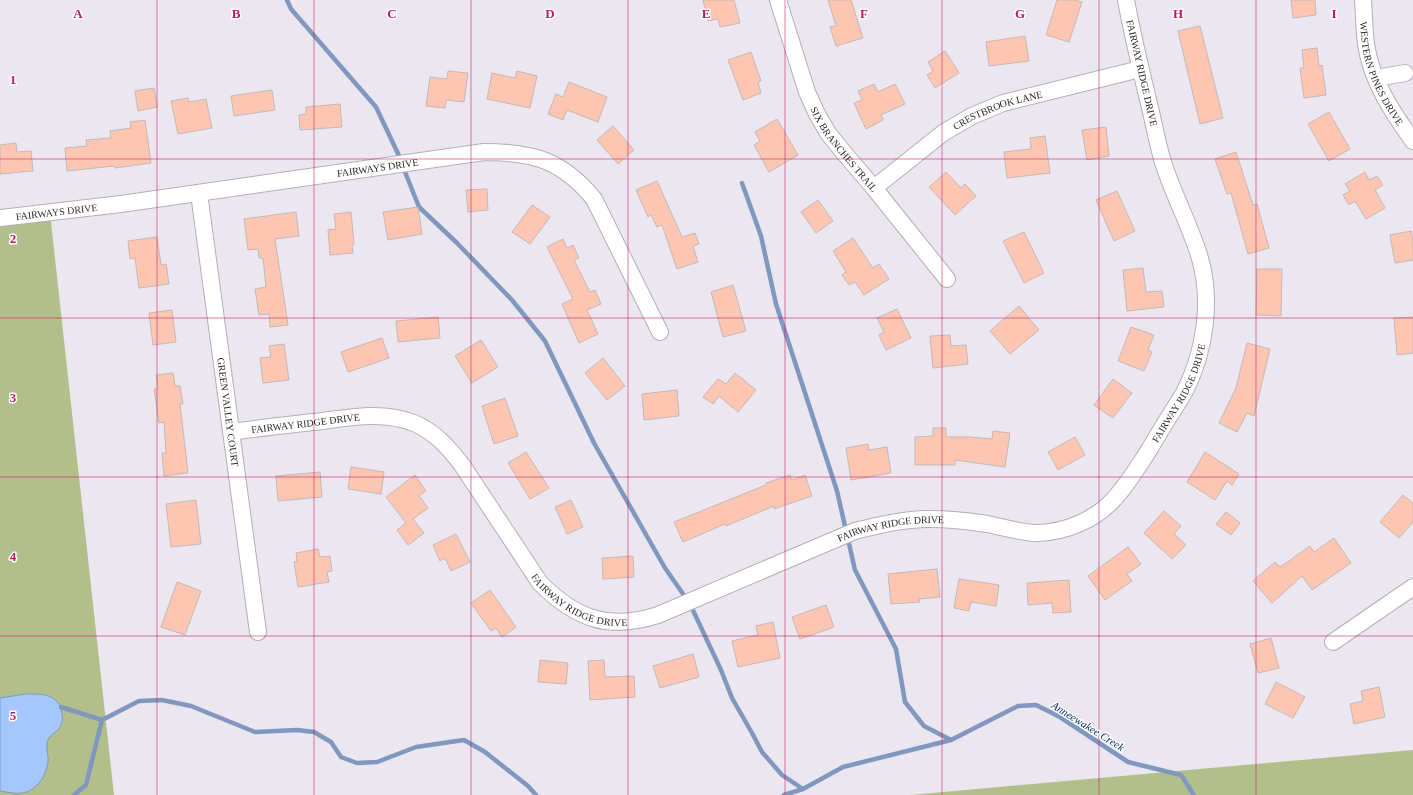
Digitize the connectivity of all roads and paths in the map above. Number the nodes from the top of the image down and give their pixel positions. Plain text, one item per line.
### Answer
1 (778, 0) edge
2 (1126, 0) edge
3 (1363, 0) edge
4 (1140, 69) junction
5 (1405, 73) dead end
6 (1376, 78) junction
7 (1413, 141) edge
8 (874, 188) junction
9 (199, 193) junction
10 (0, 218) edge
11 (947, 279) dead end
12 (660, 332) dead end
13 (232, 432) junction
14 (1413, 587) edge
15 (258, 632) dead end
16 (1333, 642) dead end

1 - 8 street, SIX BRANCHES TRAIL
2 - 4 street, FAIRWAY RIDGE DRIVE
3 - 6 street, WESTERN PINES DRIVE
4 - 8 street, CRESTBROOK LANE
4 - 13 street, FAIRWAY RIDGE DRIVE
5 - 6 street
6 - 7 street, WESTERN PINES DRIVE
8 - 11 street, SIX BRANCHES TRAIL
9 - 10 street, FAIRWAYS DRIVE
9 - 12 street, FAIRWAYS DRIVE
9 - 13 street, GREEN VALLEY COURT
13 - 15 street, GREEN VALLEY COURT
14 - 16 street

